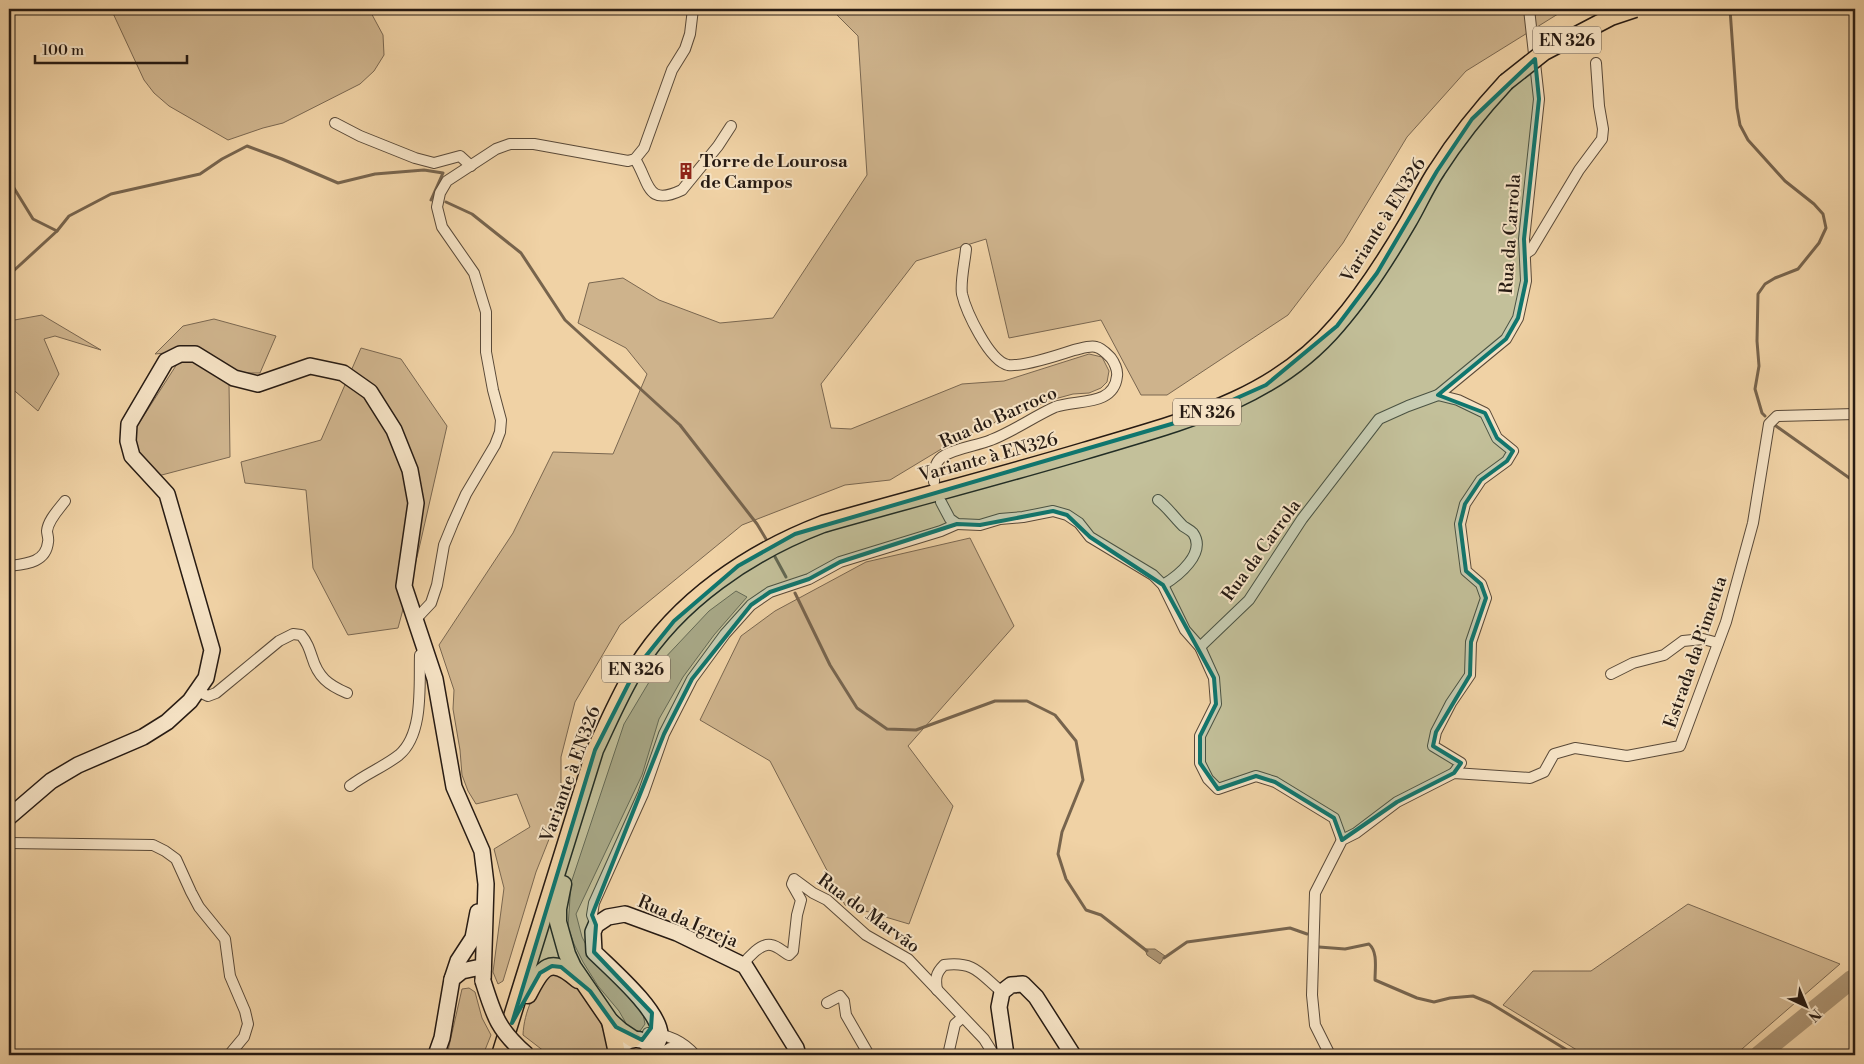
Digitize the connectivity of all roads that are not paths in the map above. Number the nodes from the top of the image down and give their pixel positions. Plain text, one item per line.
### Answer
1 (693, 9) edge
2 (1635, 9) edge
3 (1530, 12) edge
4 (1596, 63) dead end
5 (335, 123) dead end
6 (731, 126) dead end
7 (635, 159) junction
8 (471, 166) junction
9 (966, 248) dead end
10 (1525, 254) junction
11 (1438, 395) junction
12 (1855, 414) edge
13 (934, 482) dead end
14 (1158, 500) dead end
15 (65, 501) dead end
16 (941, 502) dead end
17 (957, 524) junction
18 (9, 566) edge
19 (1163, 585) junction
20 (415, 620) junction
21 (1718, 643) junction
22 (1200, 647) junction
23 (426, 651) junction
24 (1611, 674) dead end
25 (197, 691) junction
26 (347, 692) dead end
27 (1454, 773) junction
28 (350, 786) dead end
29 (9, 817) edge
30 (569, 830) junction
31 (1342, 840) junction
32 (9, 843) edge
33 (486, 895) junction
34 (596, 925) junction
35 (743, 965) junction
36 (483, 975) junction
37 (452, 980) junction
38 (937, 990) junction
39 (590, 991) junction
40 (1002, 992) junction
41 (827, 1002) dead end
42 (962, 1018) junction
43 (610, 1021) junction
44 (512, 1023) junction
45 (649, 1044) edge
46 (692, 1052) edge
47 (617, 1054) edge
48 (229, 1055) edge
49 (436, 1055) edge
50 (500, 1055) edge
51 (527, 1055) edge
52 (798, 1055) edge
53 (869, 1055) edge
54 (948, 1055) edge
55 (994, 1055) edge
56 (1006, 1055) edge
57 (1073, 1055) edge
58 (1330, 1055) edge

1 - 7 street
2 - 30 main road, Variante à EN326 / EN 326, bridge
3 - 10 street, Rua da Carrola
4 - 10 street
5 - 8 street
6 - 7 street
7 - 8 street
8 - 20 street
9 - 13 street, Rua do Barroco
10 - 11 street, Rua da Carrola
11 - 22 street, Rua da Carrola
11 - 27 street
12 - 21 street, Estrada da Pimenta
14 - 19 street
15 - 18 street
16 - 17 street
17 - 19 street
17 - 34 street
19 - 22 street
20 - 23 street
20 - 25 street
21 - 24 street
21 - 27 street, Estrada da Pimenta
22 - 31 street
23 - 28 street
23 - 33 street
25 - 26 street
25 - 29 street
27 - 31 street
30 - 39 main road
30 - 44 main road, Variante à EN326 / EN 326
31 - 58 street
32 - 48 street
33 - 36 street
33 - 37 street
34 - 35 street, Rua da Igreja
34 - 45 street
35 - 38 street, Rua do Marvão
35 - 52 street, Rua da Igreja
36 - 37 street
36 - 51 street, bridge
37 - 49 street
38 - 40 street
38 - 42 street, Rua do Marvão
39 - 43 main road
39 - 44 main road
40 - 56 street
40 - 57 street
41 - 53 street
42 - 54 street
42 - 55 street, Rua do Marvão
43 - 45 main road
43 - 47 main road
44 - 50 main road, Variante à EN326 / EN 326
45 - 46 street
45 - 46 street
45 - 47 street

